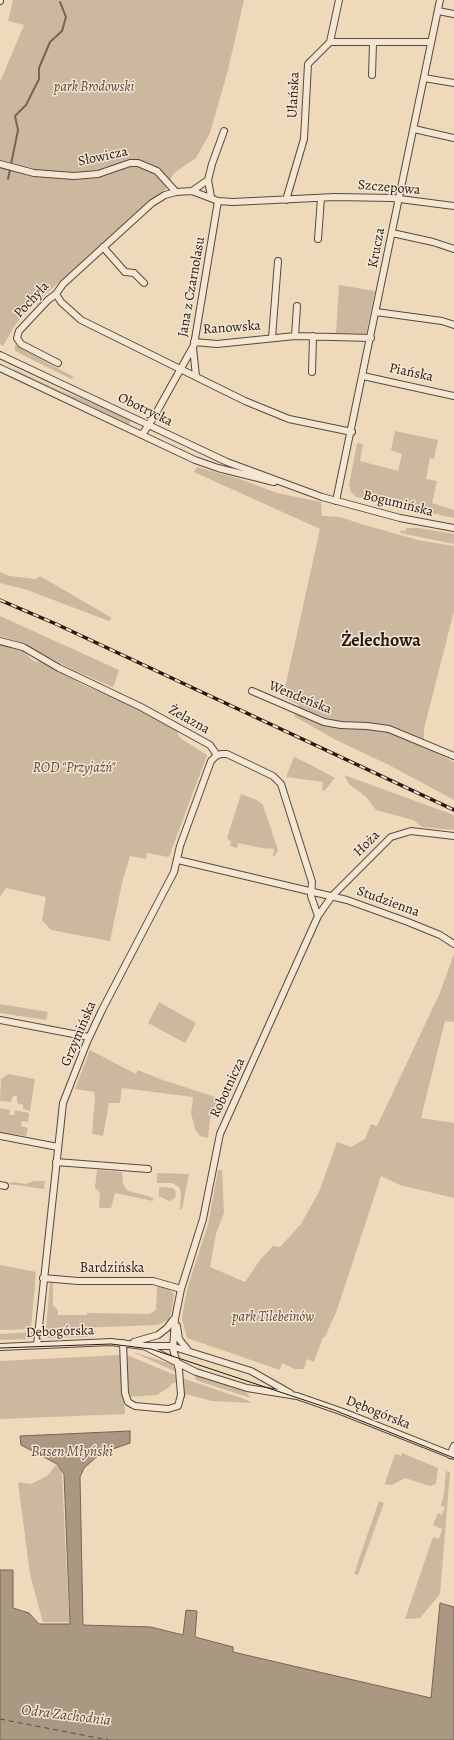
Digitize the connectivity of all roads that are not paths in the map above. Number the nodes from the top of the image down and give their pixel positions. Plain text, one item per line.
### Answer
1 (339, 0) edge
2 (440, 0) edge
3 (438, 11) junction
4 (454, 14) edge
5 (330, 42) junction
6 (431, 42) junction
7 (373, 43) junction
8 (372, 75) dead end
9 (424, 78) junction
10 (454, 83) edge
11 (414, 129) junction
12 (224, 131) dead end
13 (454, 138) edge
14 (2, 164) edge
15 (208, 180) junction
16 (176, 192) junction
17 (192, 192) junction
18 (211, 197) junction
19 (321, 198) junction
20 (286, 200) junction
21 (399, 200) junction
22 (218, 201) junction
23 (454, 206) edge
24 (392, 233) junction
25 (318, 239) dead end
26 (103, 247) junction
27 (454, 249) edge
28 (278, 261) dead end
29 (144, 283) dead end
30 (56, 294) junction
31 (297, 306) dead end
32 (376, 312) junction
33 (454, 325) edge
34 (295, 336) junction
35 (313, 336) junction
36 (272, 338) junction
37 (371, 338) junction
38 (194, 345) junction
39 (0, 355) edge
40 (58, 363) dead end
41 (0, 368) edge
42 (181, 369) junction
43 (312, 372) dead end
44 (196, 376) junction
45 (363, 376) junction
46 (454, 396) edge
47 (149, 425) junction
48 (352, 432) junction
49 (142, 434) junction
50 (281, 483) junction
51 (336, 501) junction
52 (454, 528) edge
53 (0, 641) edge
54 (252, 691) dead end
55 (217, 755) junction
56 (454, 756) edge
57 (454, 836) edge
58 (178, 860) junction
59 (311, 892) junction
60 (332, 896) junction
61 (318, 916) junction
62 (453, 942) edge
63 (0, 1020) edge
64 (89, 1037) junction
65 (0, 1136) edge
66 (58, 1147) junction
67 (56, 1162) junction
68 (148, 1170) dead end
69 (43, 1278) junction
70 (181, 1289) junction
71 (178, 1302) junction
72 (178, 1334) junction
73 (123, 1343) junction
74 (37, 1345) junction
75 (144, 1346) junction
76 (173, 1346) junction
77 (0, 1347) edge
78 (151, 1349) junction
79 (192, 1352) junction
80 (177, 1362) junction
81 (292, 1394) junction
82 (454, 1446) edge
83 (452, 1456) edge

1 - 5 street
2 - 3 street, Krucza
3 - 4 street
3 - 6 street, Krucza
5 - 7 street
5 - 20 street, Ułańska
6 - 7 street
6 - 9 street, Krucza
7 - 8 street
9 - 10 street
9 - 11 street, Krucza
11 - 13 street
11 - 21 street, Krucza
12 - 15 street
14 - 16 street, Słowicza
15 - 17 street
15 - 18 street
16 - 17 street, Pochyła
16 - 26 street, Pochyła
17 - 18 street, Pochyła
18 - 22 street, Szczepowa
19 - 20 street, Szczepowa
19 - 21 street, Szczepowa
19 - 25 street
20 - 22 street, Szczepowa
21 - 23 street, Szczepowa
21 - 24 street, Krucza
22 - 38 street, Jana z Czarnolasu
24 - 27 street
24 - 32 street, Krucza
26 - 29 street
26 - 30 street, Pochyła
28 - 36 street, Ranowska
30 - 40 street, Pochyła
30 - 42 street
31 - 34 street
32 - 33 street
32 - 37 street, Krucza
34 - 35 street, Ranowska
34 - 36 street, Ranowska
35 - 37 street, Ranowska
35 - 43 street
36 - 38 street, Ranowska
37 - 45 street, Krucza
38 - 42 street, Jana z Czarnolasu
38 - 44 street
39 - 47 street, Obotrycka
41 - 49 street, Obotrycka
42 - 44 street
42 - 47 street, Jana z Czarnolasu
44 - 48 street
45 - 46 street, Piańska
45 - 48 street, Krucza
47 - 49 street, Jana z Czarnolasu
47 - 50 street, Obotrycka
48 - 51 street, Krucza
49 - 50 street, Obotrycka
50 - 51 street, Obotrycka
51 - 52 street, Bogumińska
53 - 55 street, Żelazna
54 - 56 street, Wendeńska
55 - 58 street, Grzymińska
55 - 59 street, Żelazna
57 - 60 street, Hoża
58 - 59 street, Studzienna
58 - 64 street, Grzymińska
59 - 60 street, Studzienna
59 - 61 street
60 - 61 street, Robotnicza
60 - 62 street, Studzienna
61 - 70 street, Robotnicza
63 - 64 street
64 - 66 street, Grzymińska
65 - 66 street
66 - 67 street, Grzymińska
67 - 68 street
67 - 69 street, Grzymińska
69 - 70 street, Bardzińska
69 - 74 street, Grzymińska
70 - 71 street, Robotnicza
71 - 72 street, Robotnicza
71 - 73 street, Robotnicza
71 - 76 street, Robotnicza
72 - 76 street, Robotnicza
72 - 79 street
73 - 74 street, Dębogórska
73 - 75 street, Dębogórska
73 - 80 street
74 - 77 street, Dębogórska
75 - 76 street, Dębogórska
75 - 78 street, Dębogórska
76 - 78 street, Dębogórska
76 - 79 street, Dębogórska
76 - 80 street
78 - 80 street, Dębogórska
79 - 81 street, Dębogórska
80 - 81 street, Dębogórska
81 - 83 street, Dębogórska
82 - 83 street

